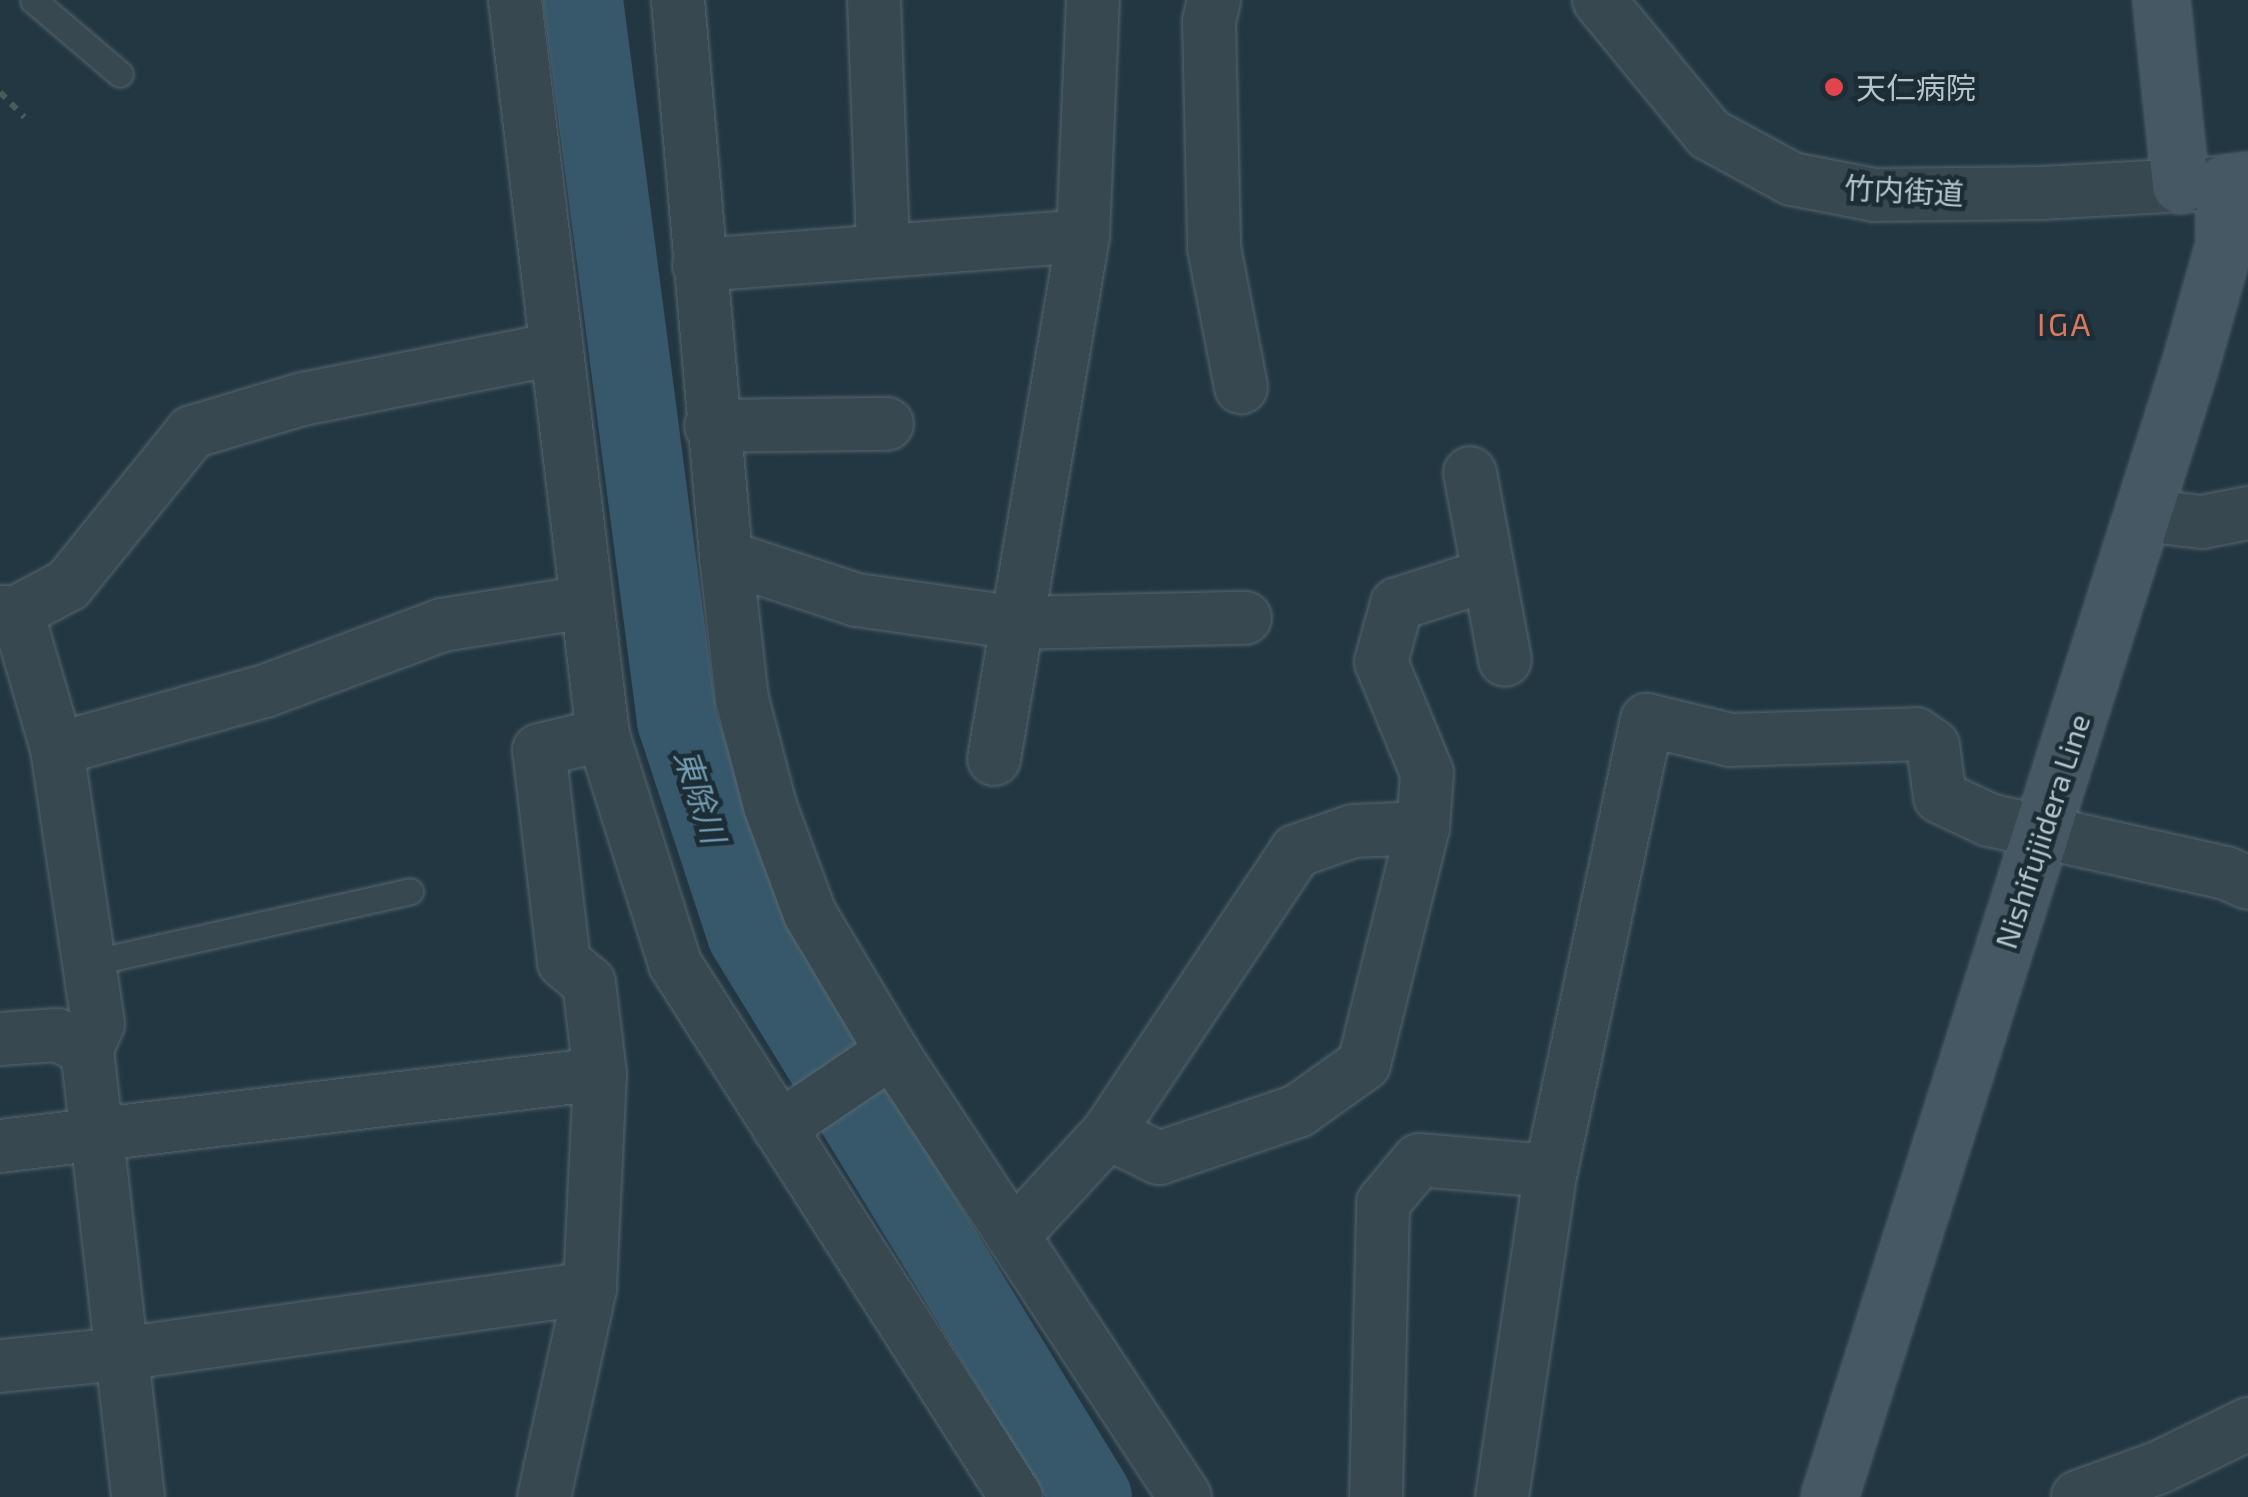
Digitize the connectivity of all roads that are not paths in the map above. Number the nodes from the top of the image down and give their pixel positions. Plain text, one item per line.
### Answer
1 (34, 0) edge
2 (514, 0) edge
3 (678, 0) edge
4 (874, 0) edge
5 (1093, 0) edge
6 (1217, 0) edge
7 (1599, 0) edge
8 (2161, 0) edge
9 (120, 74) dead end
10 (2217, 183) edge
11 (1083, 236) junction
12 (883, 249) junction
13 (699, 265) junction
14 (556, 348) junction
15 (1241, 388) dead end
16 (887, 424) dead end
17 (711, 426) junction
18 (1470, 472) dead end
19 (2248, 513) edge
20 (2143, 515) junction
21 (726, 557) junction
22 (1488, 574) junction
23 (586, 602) junction
24 (8, 612) edge
25 (1246, 618) dead end
26 (1018, 623) junction
27 (1505, 660) dead end
28 (602, 735) junction
29 (57, 749) junction
30 (994, 760) dead end
31 (1423, 828) junction
32 (2042, 832) junction
33 (2248, 884) edge
34 (410, 891) dead end
35 (89, 964) junction
36 (0, 1039) edge
37 (86, 1048) junction
38 (884, 1059) junction
39 (600, 1074) junction
40 (787, 1122) junction
41 (1108, 1133) junction
42 (94, 1135) junction
43 (0, 1146) edge
44 (1551, 1171) junction
45 (1013, 1236) junction
46 (590, 1288) junction
47 (120, 1354) junction
48 (0, 1366) edge
49 (2248, 1424) edge
50 (138, 1497) edge
51 (544, 1497) edge
52 (1016, 1497) edge
53 (1186, 1497) edge
54 (1376, 1497) edge
55 (1502, 1497) edge
56 (1829, 1497) edge
57 (2078, 1497) edge

1 - 9 lane
2 - 14 street
3 - 13 street
4 - 12 street
5 - 11 street
6 - 15 street
7 - 10 street, 竹内街道
8 - 10 main road, Nishifujiidera Line
10 - 20 main road, Nishifujiidera Line
11 - 12 street
11 - 26 street
12 - 13 street
13 - 17 street
14 - 23 street
14 - 24 street
16 - 17 street
17 - 21 street
18 - 22 street
19 - 20 street
20 - 32 main road, Nishifujiidera Line
21 - 26 street
21 - 38 street
22 - 27 street
22 - 31 street
23 - 28 street
23 - 29 street
24 - 29 street
25 - 26 street
26 - 30 street
28 - 39 street
28 - 40 street
29 - 35 street
31 - 41 street
31 - 41 street
32 - 33 street
32 - 44 street
32 - 56 main road, Nishifujiidera Line
34 - 35 lane
35 - 37 street
36 - 37 street
37 - 42 street
38 - 40 street
38 - 45 street
39 - 42 street
39 - 46 street
40 - 52 street
41 - 45 street
42 - 43 street
42 - 47 street
44 - 54 street
44 - 55 street
45 - 53 street
46 - 47 street
46 - 51 street
47 - 48 street
47 - 50 street
49 - 57 street

